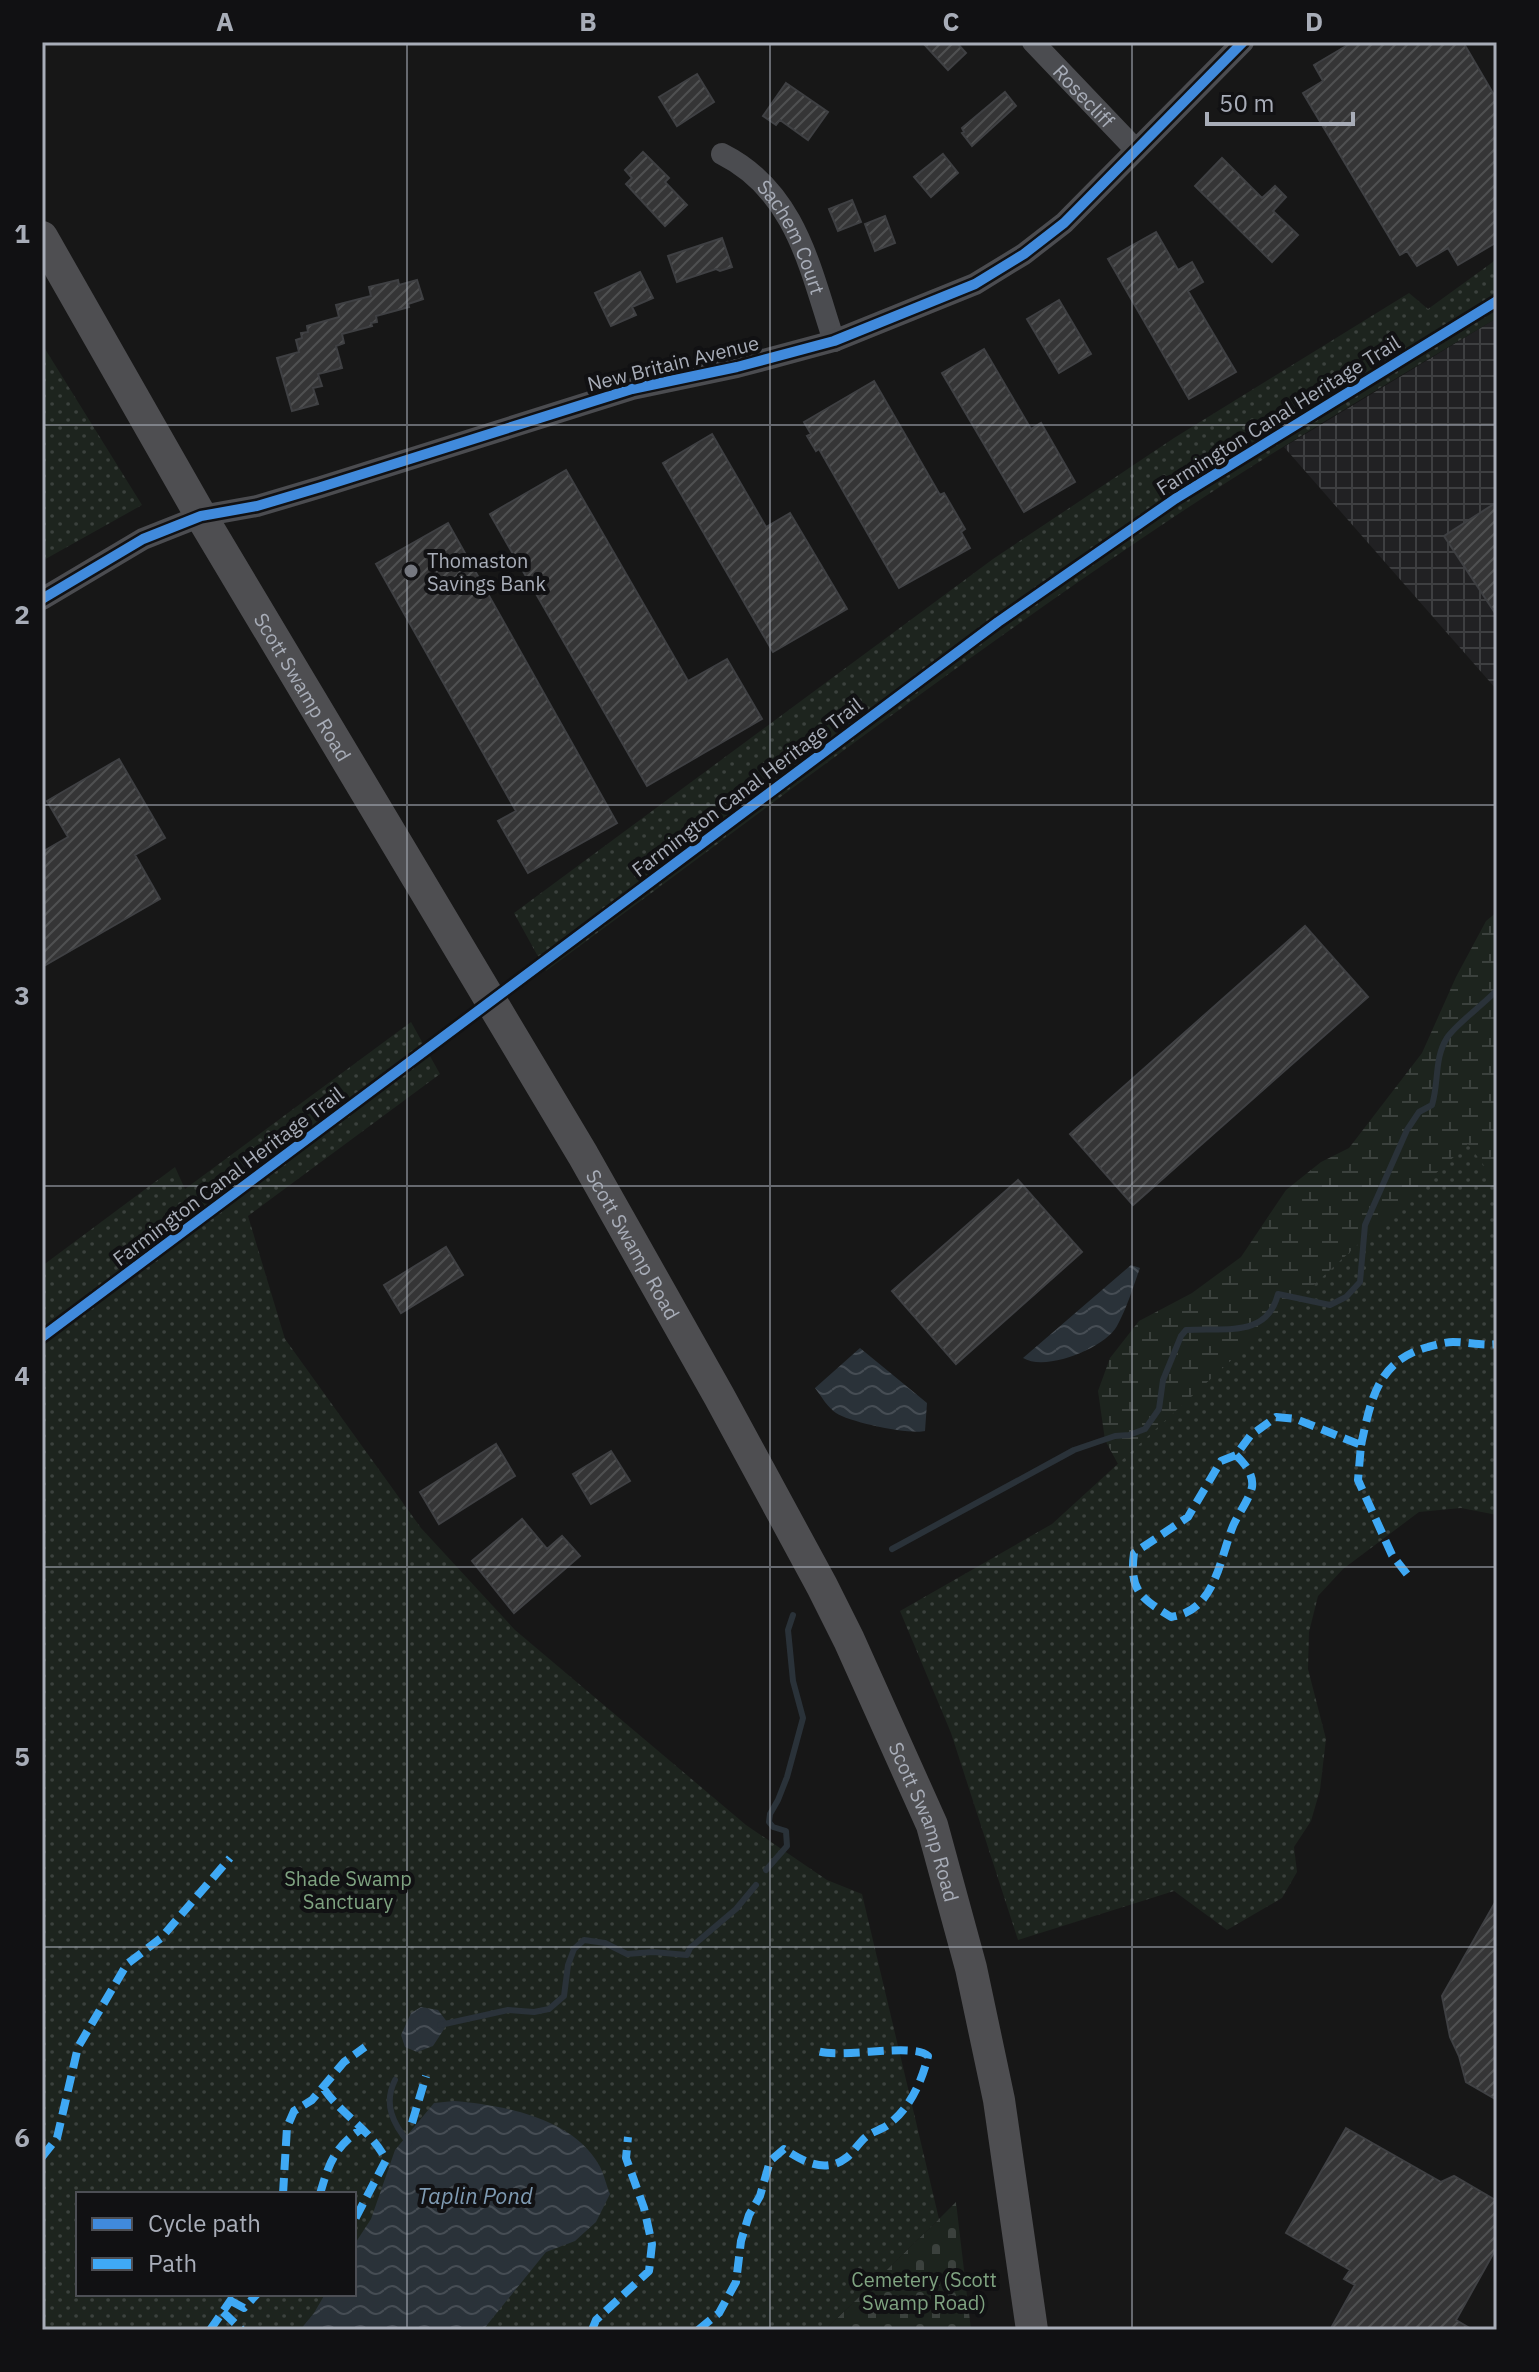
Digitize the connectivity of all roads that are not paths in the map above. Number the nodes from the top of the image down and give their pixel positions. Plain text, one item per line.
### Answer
1 (1033, 42) edge
2 (1243, 42) edge
3 (1136, 150) junction
4 (722, 154) dead end
5 (42, 237) edge
6 (834, 341) junction
7 (201, 516) junction
8 (42, 599) edge
9 (1032, 2330) edge

1 - 3 street, Rosecliff
2 - 3 street, New Britain Avenue
3 - 6 street, New Britain Avenue
4 - 6 street, Sachem Court
5 - 7 highway, Scott Swamp Road
6 - 7 street, New Britain Avenue
7 - 8 street, New Britain Avenue
7 - 9 highway, Scott Swamp Road

